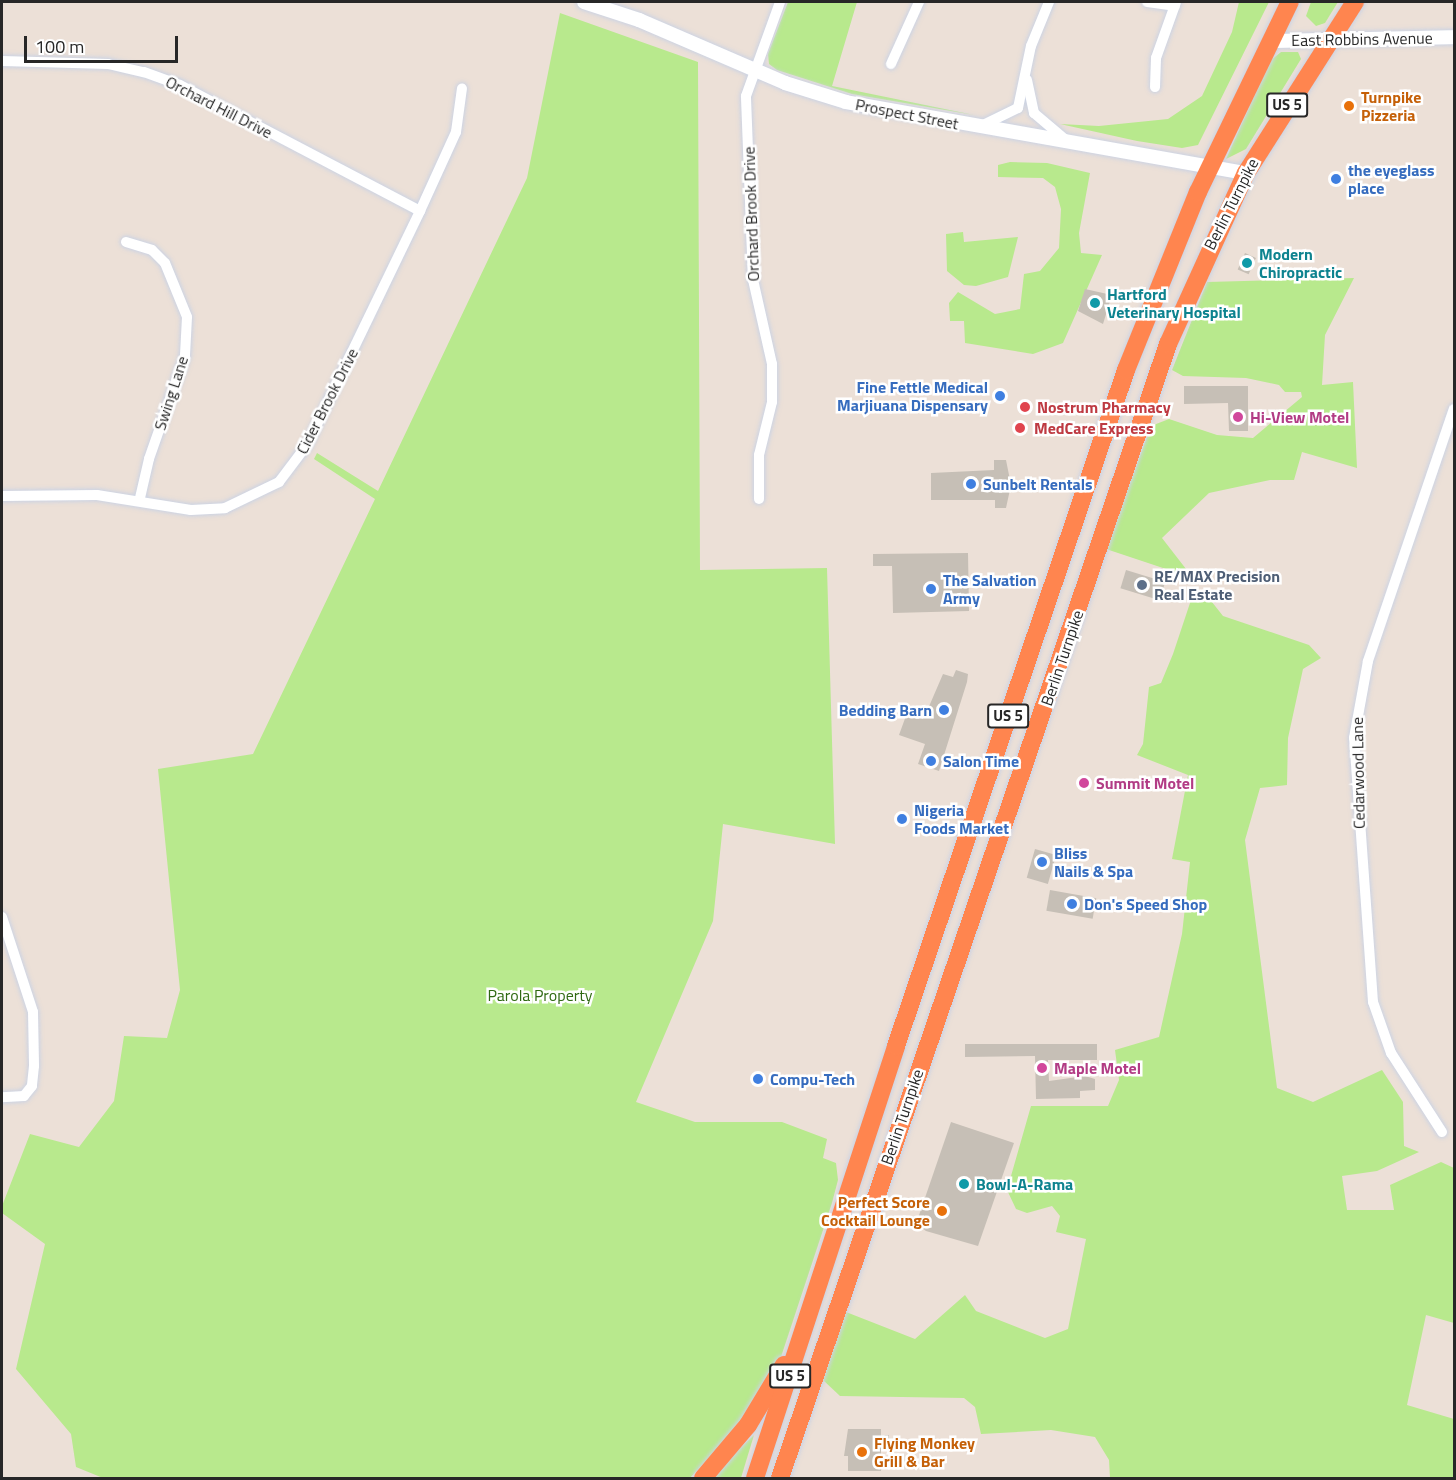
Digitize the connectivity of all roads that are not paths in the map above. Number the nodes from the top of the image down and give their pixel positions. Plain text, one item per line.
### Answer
1 (584, 2) edge
2 (780, 2) edge
3 (919, 2) edge
4 (1048, 2) edge
5 (1147, 2) edge
6 (1290, 2) edge
7 (1356, 2) edge
8 (1176, 4) edge
9 (618, 6) edge
10 (1455, 37) edge
11 (1331, 40) junction
12 (1270, 41) junction
13 (2, 61) edge
14 (891, 64) dead end
15 (752, 70) junction
16 (1026, 71) junction
17 (1155, 87) dead end
18 (462, 88) dead end
19 (976, 127) junction
20 (1069, 143) junction
21 (1210, 166) junction
22 (1245, 173) junction
23 (420, 211) junction
24 (126, 242) dead end
25 (1455, 409) edge
26 (2, 496) edge
27 (140, 498) junction
28 (759, 500) dead end
29 (1067, 542) junction
30 (1098, 552) junction
31 (2, 917) edge
32 (2, 1097) edge
33 (1442, 1132) dead end
34 (813, 1307) junction
35 (781, 1477) edge
36 (703, 1479) edge
37 (755, 1479) edge

1 - 9 main road, Prospect Street
2 - 15 street, Orchard Brook Drive
3 - 14 street
4 - 16 street
5 - 8 street
6 - 12 highway, Berlin Turnpike / US 5
7 - 11 highway, Berlin Turnpike / US 5
8 - 17 street
9 - 15 main road, Prospect Street
10 - 11 main road, East Robbins Avenue
11 - 12 main road, East Robbins Avenue
11 - 22 highway, Berlin Turnpike / US 5
12 - 21 highway, Berlin Turnpike / US 5
13 - 23 street, Orchard Hill Drive
15 - 19 main road, Prospect Street
15 - 28 street, Orchard Brook Drive
16 - 19 street
16 - 20 street
18 - 23 street, Cider Brook Drive
19 - 20 main road, Prospect Street
20 - 21 main road, Prospect Street
21 - 22 main road, Prospect Street
21 - 29 highway, Berlin Turnpike / US 5
22 - 30 highway, Berlin Turnpike / US 5
23 - 27 street, Cider Brook Drive
24 - 27 street, Swing Lane
25 - 33 street, Cedarwood Lane
26 - 27 street, Cider Brook Drive
29 - 30 highway
29 - 34 highway, Berlin Turnpike / US 5
30 - 35 highway, Berlin Turnpike / US 5
31 - 32 street
34 - 36 highway
34 - 37 highway, Berlin Turnpike / US 5

